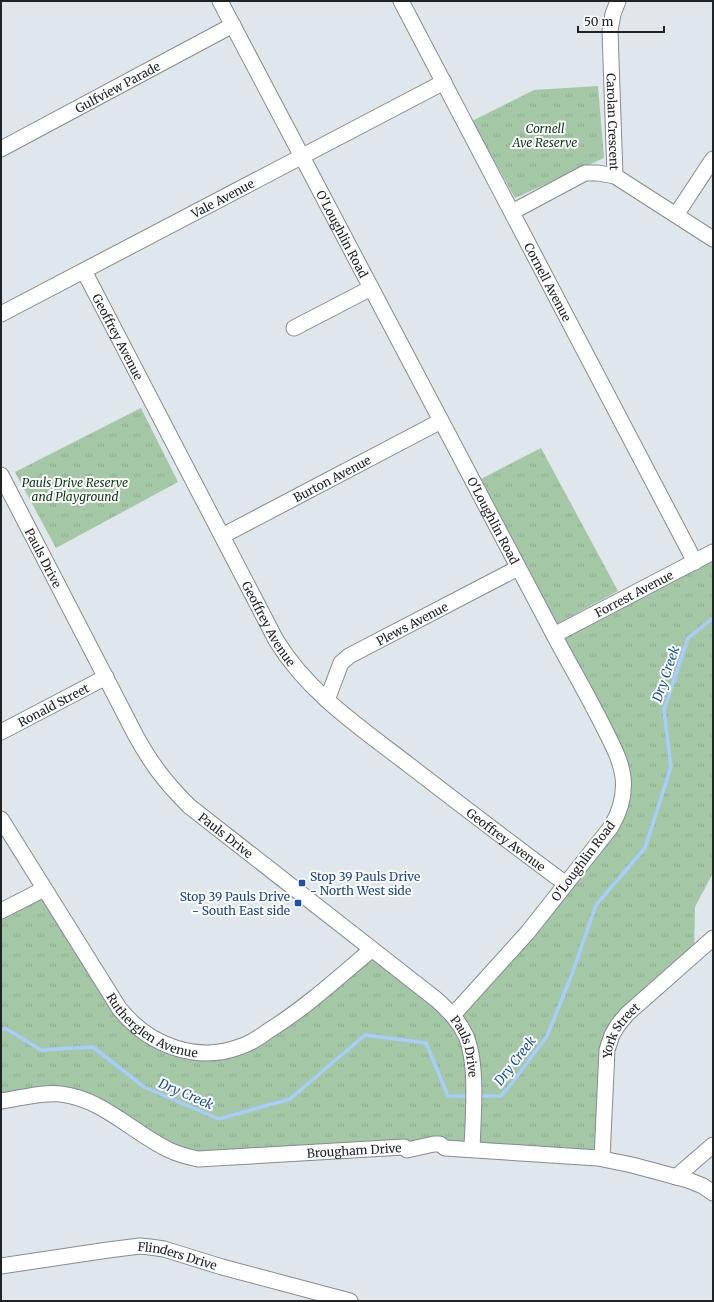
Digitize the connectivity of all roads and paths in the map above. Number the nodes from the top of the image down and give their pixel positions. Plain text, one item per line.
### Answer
1 (220, 1) edge
2 (401, 1) edge
3 (618, 1) edge
4 (233, 26) junction
5 (444, 82) junction
6 (1, 149) edge
7 (302, 157) junction
8 (713, 159) edge
9 (615, 176) junction
10 (512, 212) junction
11 (676, 215) junction
12 (713, 239) edge
13 (84, 271) junction
14 (371, 288) junction
15 (1, 314) edge
16 (294, 328) dead end
17 (441, 421) junction
18 (1, 475) edge
19 (222, 536) junction
20 (713, 552) edge
21 (695, 562) junction
22 (518, 568) junction
23 (554, 635) junction
24 (106, 677) junction
25 (328, 700) junction
26 (1, 732) edge
27 (1, 819) edge
28 (566, 884) junction
29 (44, 889) junction
30 (1, 911) edge
31 (713, 938) edge
32 (371, 950) junction
33 (453, 1015) junction
34 (1, 1101) edge
35 (713, 1145) edge
36 (472, 1149) junction
37 (602, 1158) junction
38 (676, 1177) junction
39 (713, 1193) edge
40 (1, 1266) edge
41 (303, 1295) edge
42 (350, 1301) edge

1 - 4 street, O'Loughlin Road
2 - 5 street, Cornell Avenue
3 - 9 street, Carolan Crescent
4 - 6 street, Gulfview Parade
4 - 7 street, O'Loughlin Road
5 - 7 street, Vale Avenue
5 - 10 street, Cornell Avenue
7 - 13 street, Vale Avenue
7 - 14 street, O'Loughlin Road
8 - 11 street
9 - 10 street
9 - 11 street, Carolan Crescent
10 - 21 street, Cornell Avenue
11 - 12 street, Carolan Crescent
13 - 15 street, Vale Avenue
13 - 19 street, Geoffrey Avenue
14 - 16 street
14 - 17 street, O'Loughlin Road
17 - 19 street, Burton Avenue
17 - 22 street, O'Loughlin Road
18 - 24 street, Pauls Drive
19 - 25 street, Geoffrey Avenue
20 - 21 street, Forrest Avenue
21 - 23 street, Forrest Avenue
22 - 23 street, O'Loughlin Road
22 - 25 street, Plews Avenue
23 - 28 street, O'Loughlin Road
24 - 26 street, Ronald Street
24 - 32 street, Pauls Drive
25 - 28 street, Geoffrey Avenue
27 - 29 street, Rutherglen Avenue
28 - 33 street, O'Loughlin Road
29 - 30 street
29 - 32 street, Rutherglen Avenue
31 - 37 street, York Street
32 - 33 street, Pauls Drive
33 - 36 street, Pauls Drive
34 - 36 street, Brougham Drive
35 - 38 street
36 - 37 street, Brougham Drive
37 - 38 street, Brougham Drive
38 - 39 street, Brougham Drive
40 - 41 street, Flinders Drive
41 - 42 street, Flinders Drive

